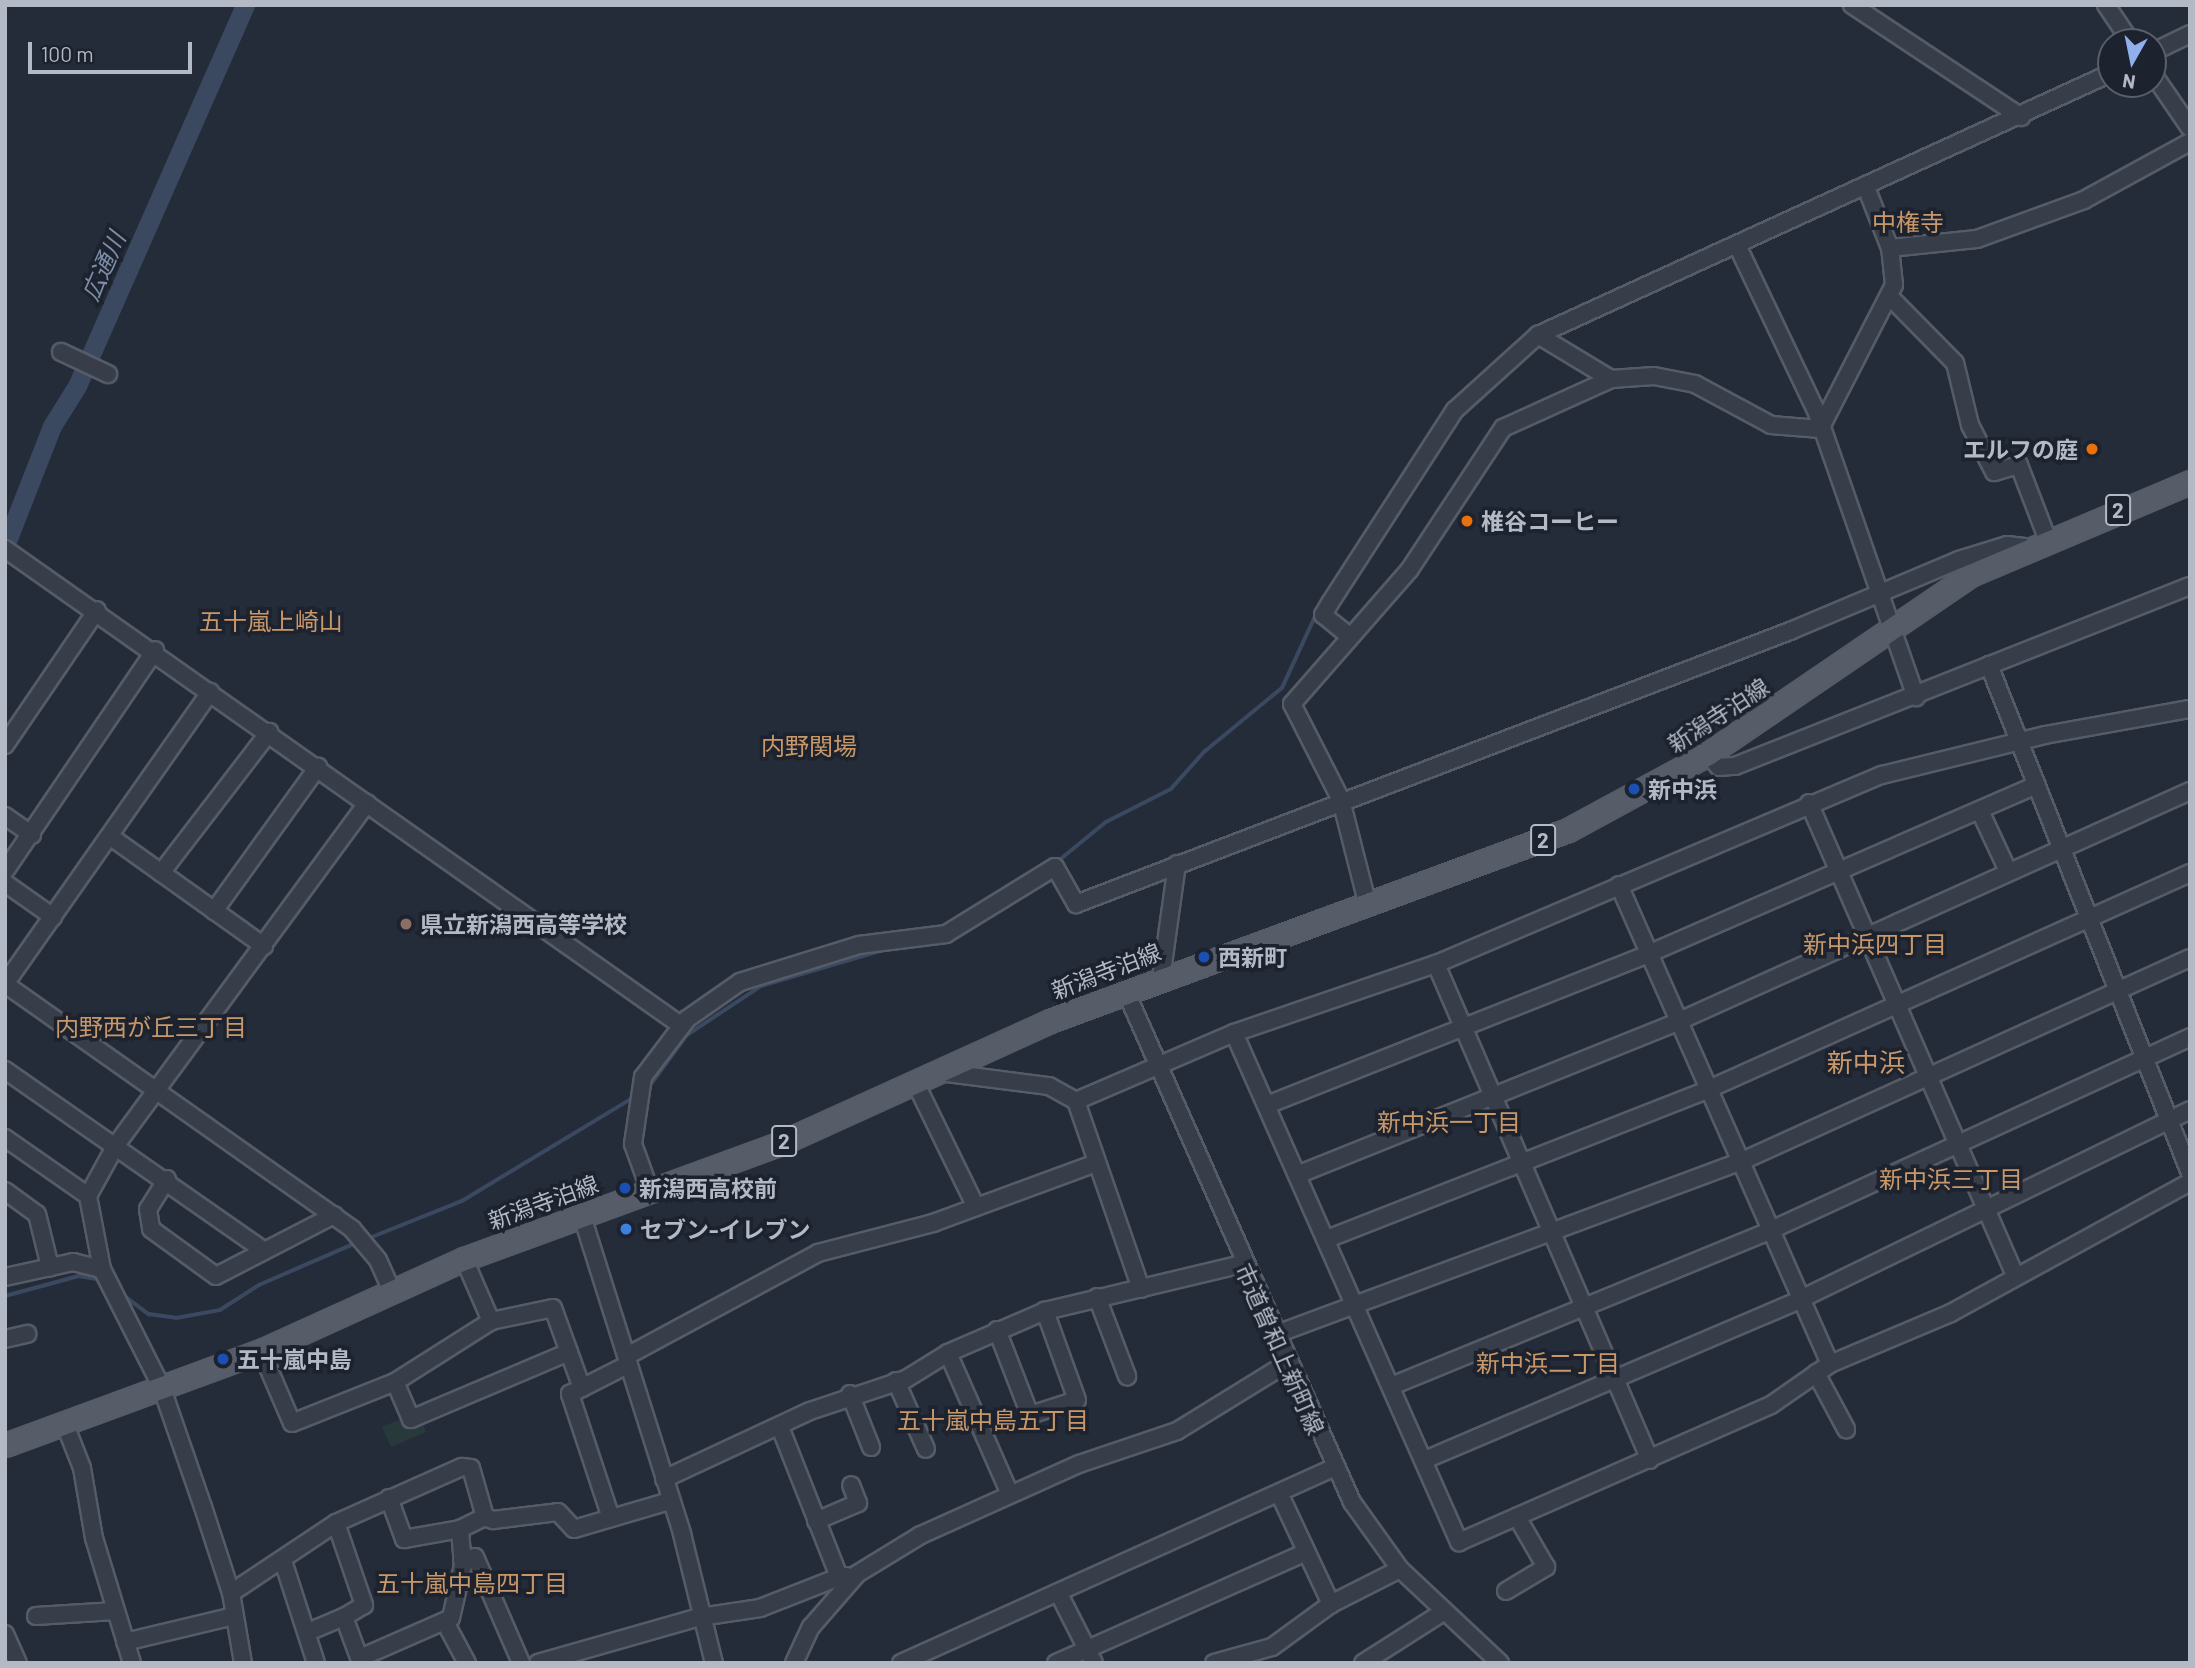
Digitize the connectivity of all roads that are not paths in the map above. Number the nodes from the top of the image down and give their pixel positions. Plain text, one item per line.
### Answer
1 (1852, 5) edge
2 (2106, 5) edge
3 (2122, 28) edge
4 (2190, 34) edge
5 (2167, 45) edge
6 (2097, 80) edge
7 (2167, 95) edge
8 (2021, 117) junction
9 (2190, 128) edge
10 (2190, 142) edge
11 (1866, 187) junction
12 (1737, 245) junction
13 (1890, 248) junction
14 (1891, 298) junction
15 (1538, 335) junction
16 (61, 352) dead end
17 (104, 372) dead end
18 (1611, 379) junction
19 (1820, 429) junction
20 (2190, 482) edge
21 (2047, 538) junction
22 (2025, 547) junction
23 (9, 551) edge
24 (2190, 586) edge
25 (1880, 593) junction
26 (97, 610) junction
27 (1891, 631) junction
28 (1348, 635) junction
29 (155, 650) junction
30 (1989, 665) junction
31 (210, 692) junction
32 (1916, 696) junction
33 (2190, 709) edge
34 (269, 732) junction
35 (2019, 741) junction
36 (5, 745) edge
37 (1708, 754) junction
38 (318, 767) junction
39 (2038, 785) junction
40 (2190, 791) edge
41 (1341, 800) junction
42 (368, 803) junction
43 (1809, 803) junction
44 (1980, 811) junction
45 (5, 816) edge
46 (32, 835) junction
47 (111, 838) junction
48 (2062, 846) junction
49 (1177, 864) junction
50 (5, 871) edge
51 (2008, 871) junction
52 (1839, 872) junction
53 (162, 873) junction
54 (2190, 873) edge
55 (5, 883) edge
56 (1619, 884) junction
57 (1367, 906) junction
58 (214, 911) junction
59 (53, 917) junction
60 (2091, 917) junction
61 (1866, 936) junction
62 (264, 946) junction
63 (1648, 954) junction
64 (2190, 958) edge
65 (1436, 964) junction
66 (1161, 979) junction
67 (5, 984) edge
68 (2120, 988) junction
69 (1126, 992) junction
70 (1898, 1003) junction
71 (1677, 1022) junction
72 (682, 1026) junction
73 (1459, 1026) junction
74 (1234, 1033) junction
75 (2190, 1037) edge
76 (2149, 1058) junction
77 (1158, 1067) junction
78 (5, 1070) edge
79 (938, 1071) junction
80 (1927, 1073) junction
81 (915, 1082) junction
82 (1709, 1089) junction
83 (156, 1091) junction
84 (1490, 1097) junction
85 (1076, 1101) junction
86 (1267, 1105) junction
87 (2190, 1110) edge
88 (2169, 1121) junction
89 (5, 1138) edge
90 (116, 1145) junction
91 (1958, 1145) junction
92 (1740, 1162) junction
93 (1093, 1164) junction
94 (1518, 1164) junction
95 (2190, 1173) edge
96 (1297, 1175) junction
97 (167, 1180) junction
98 (2190, 1182) edge
99 (5, 1191) edge
100 (650, 1191) junction
101 (88, 1196) junction
102 (974, 1203) junction
103 (1984, 1208) junction
104 (334, 1215) junction
105 (582, 1216) junction
106 (1769, 1231) junction
107 (1549, 1233) junction
108 (1327, 1239) junction
109 (264, 1251) junction
110 (464, 1259) junction
111 (1242, 1264) junction
112 (50, 1267) junction
113 (102, 1269) junction
114 (2014, 1273) junction
115 (5, 1277) edge
116 (1141, 1289) junction
117 (392, 1292) junction
118 (1097, 1297) junction
119 (1799, 1300) junction
120 (1352, 1305) junction
121 (1580, 1308) junction
122 (1045, 1311) junction
123 (491, 1321) junction
124 (997, 1330) junction
125 (27, 1334) dead end
126 (1274, 1335) junction
127 (5, 1339) edge
128 (261, 1350) junction
129 (569, 1352) junction
130 (948, 1353) junction
131 (628, 1360) junction
132 (1286, 1364) junction
133 (1830, 1364) junction
134 (1816, 1373) junction
135 (1127, 1376) dead end
136 (1613, 1380) junction
137 (896, 1381) junction
138 (395, 1382) junction
139 (1394, 1385) junction
140 (161, 1386) junction
141 (582, 1388) junction
142 (850, 1394) junction
143 (64, 1422) junction
144 (780, 1427) junction
145 (1846, 1429) dead end
146 (5, 1445) edge
147 (871, 1447) dead end
148 (926, 1449) dead end
149 (1427, 1460) junction
150 (1650, 1461) junction
151 (1334, 1468) junction
152 (664, 1479) junction
153 (851, 1485) dead end
154 (1279, 1493) junction
155 (1010, 1494) junction
156 (389, 1498) junction
157 (670, 1501) junction
158 (485, 1517) junction
159 (1517, 1517) junction
160 (611, 1518) junction
161 (816, 1521) junction
162 (336, 1523) junction
163 (460, 1529) junction
164 (1307, 1552) junction
165 (462, 1560) junction
166 (283, 1561) junction
167 (1400, 1569) junction
168 (856, 1574) junction
169 (839, 1577) junction
170 (1506, 1591) dead end
171 (231, 1593) junction
172 (1059, 1594) junction
173 (1331, 1604) junction
174 (115, 1611) junction
175 (1443, 1612) junction
176 (36, 1616) dead end
177 (234, 1616) junction
178 (344, 1617) junction
179 (700, 1617) junction
180 (445, 1622) junction
181 (308, 1632) junction
182 (5, 1634) edge
183 (125, 1642) junction
184 (1090, 1655) edge
185 (361, 1660) edge
186 (18, 1663) edge
187 (132, 1663) edge
188 (243, 1663) edge
189 (316, 1663) edge
190 (467, 1663) edge
191 (521, 1663) edge
192 (538, 1663) edge
193 (714, 1663) edge
194 (794, 1663) edge
195 (901, 1663) edge
196 (1056, 1663) edge
197 (1214, 1663) edge
198 (1363, 1663) edge
199 (1500, 1663) edge

1 - 8 street
2 - 3 street
4 - 5 street
6 - 8 street
7 - 9 street
8 - 11 street
10 - 13 street
11 - 12 street
11 - 13 street
12 - 15 street
12 - 19 street
13 - 14 street
14 - 19 street
14 - 21 street
15 - 18 street
15 - 28 street
16 - 17 street
18 - 19 street
18 - 28 street
19 - 25 street
20 - 21 main road, 新潟寺泊線 / 2
21 - 22 main road, 新潟寺泊線 / 2
22 - 25 street
22 - 27 main road, 新潟寺泊線 / 2
23 - 26 street
24 - 30 street
25 - 27 street
25 - 41 street
26 - 29 street
26 - 36 street
27 - 32 street
27 - 37 main road, 新潟寺泊線 / 2
28 - 41 street
29 - 31 street
29 - 46 street
30 - 32 street
30 - 35 street
31 - 34 street
31 - 47 street
32 - 37 street
33 - 35 street
34 - 38 street
34 - 53 street
35 - 39 street
35 - 43 street
37 - 57 main road, 新潟寺泊線 / 2
38 - 42 street
38 - 58 street
39 - 44 street
39 - 48 street
40 - 48 street
41 - 49 street
41 - 57 street
42 - 62 street
42 - 72 street
43 - 52 street
43 - 56 street
44 - 51 street
44 - 52 street
45 - 46 street
46 - 50 street
47 - 53 street
47 - 59 street
48 - 51 street
48 - 60 street
49 - 66 street
49 - 72 street
51 - 61 street
52 - 61 street
52 - 63 street
53 - 58 street
54 - 60 street
55 - 59 street
56 - 63 street
56 - 65 street
57 - 66 main road, 新潟寺泊線 / 2
58 - 62 street
59 - 67 street
60 - 68 street
60 - 70 street
61 - 70 street
61 - 71 street
62 - 83 street
63 - 71 street
63 - 73 street
64 - 68 street
65 - 73 street
65 - 74 street
66 - 69 main road, 新潟寺泊線 / 2
67 - 83 street
68 - 76 street
68 - 80 street
69 - 77 street, 市道曽和上新町線
69 - 79 main road, 新潟寺泊線 / 2
70 - 80 street
70 - 82 street
71 - 82 street
71 - 84 street
72 - 100 street
73 - 84 street
73 - 86 street
74 - 77 street
74 - 86 street
75 - 76 street
76 - 88 street
76 - 91 street
77 - 85 street
77 - 111 street, 市道曽和上新町線
78 - 90 street
79 - 81 main road, 新潟寺泊線 / 2
79 - 85 street
80 - 91 street
80 - 92 street
81 - 100 main road, 新潟寺泊線 / 2
81 - 102 street
82 - 92 street
82 - 94 street
83 - 90 street
83 - 104 street
84 - 94 street
84 - 96 street
85 - 93 street
86 - 96 street
87 - 88 street
88 - 95 street
88 - 103 street
89 - 101 street
90 - 97 street
90 - 101 street
91 - 103 street
91 - 106 street
92 - 106 street
92 - 107 street
93 - 102 street
93 - 116 street
94 - 107 street
94 - 108 street
96 - 108 street
97 - 109 street
97 - 109 street
98 - 114 street
99 - 112 street
100 - 105 main road, 新潟寺泊線 / 2
101 - 113 street
102 - 131 street
103 - 114 street
103 - 119 street
104 - 109 street
104 - 117 street
105 - 110 main road, 新潟寺泊線 / 2
105 - 131 street
106 - 119 street
106 - 121 street
107 - 120 street
107 - 121 street
108 - 120 street
110 - 117 main road, 新潟寺泊線 / 2
110 - 123 street
111 - 116 street
111 - 126 street, 市道曽和上新町線
112 - 113 street
112 - 115 street
113 - 140 street
114 - 133 street
116 - 118 street
117 - 128 main road, 新潟寺泊線 / 2
118 - 122 street
118 - 135 street
119 - 133 street
119 - 136 street
120 - 126 street
120 - 139 street
121 - 136 street
121 - 139 street
122 - 124 street
122 - 124 street
123 - 129 street
123 - 138 street
124 - 130 street
125 - 127 street
126 - 132 street, 市道曽和上新町線
128 - 138 street
128 - 140 main road, 新潟寺泊線 / 2
129 - 138 street
129 - 141 street
130 - 137 street
130 - 155 street
131 - 141 street
131 - 152 street
132 - 151 street, 市道曽和上新町線
132 - 155 street
133 - 134 street
134 - 145 street
134 - 150 street
136 - 149 street
136 - 150 street
137 - 142 street
137 - 148 street
139 - 149 street
140 - 143 main road, 新潟寺泊線 / 2
140 - 171 street
141 - 160 street
142 - 144 street
142 - 147 street
143 - 146 main road, 新潟寺泊線 / 2
143 - 174 street
144 - 152 street
144 - 161 street
149 - 159 street
150 - 159 street
151 - 154 street
151 - 167 street, 市道曽和上新町線
152 - 157 street
153 - 161 street
154 - 164 street
154 - 172 street
155 - 168 street
156 - 158 street
156 - 162 street
156 - 163 street
157 - 160 street
157 - 179 street
158 - 160 street
158 - 163 street
159 - 170 street
161 - 169 street
162 - 166 street
162 - 178 street
163 - 165 street
164 - 173 street
164 - 184 street
165 - 180 street
165 - 191 street
166 - 171 street
166 - 181 street
167 - 173 street
167 - 175 street, 市道曽和上新町線
168 - 169 street
168 - 194 street
169 - 179 street
171 - 177 street
172 - 184 street
172 - 195 street
173 - 197 street
174 - 176 street
174 - 183 street
175 - 198 street
175 - 199 street, 市道曽和上新町線
177 - 183 street
177 - 188 street
178 - 181 street
178 - 185 street
179 - 192 street
179 - 193 street
180 - 185 street
180 - 190 street
181 - 189 street
182 - 186 street
183 - 187 street
184 - 196 street

